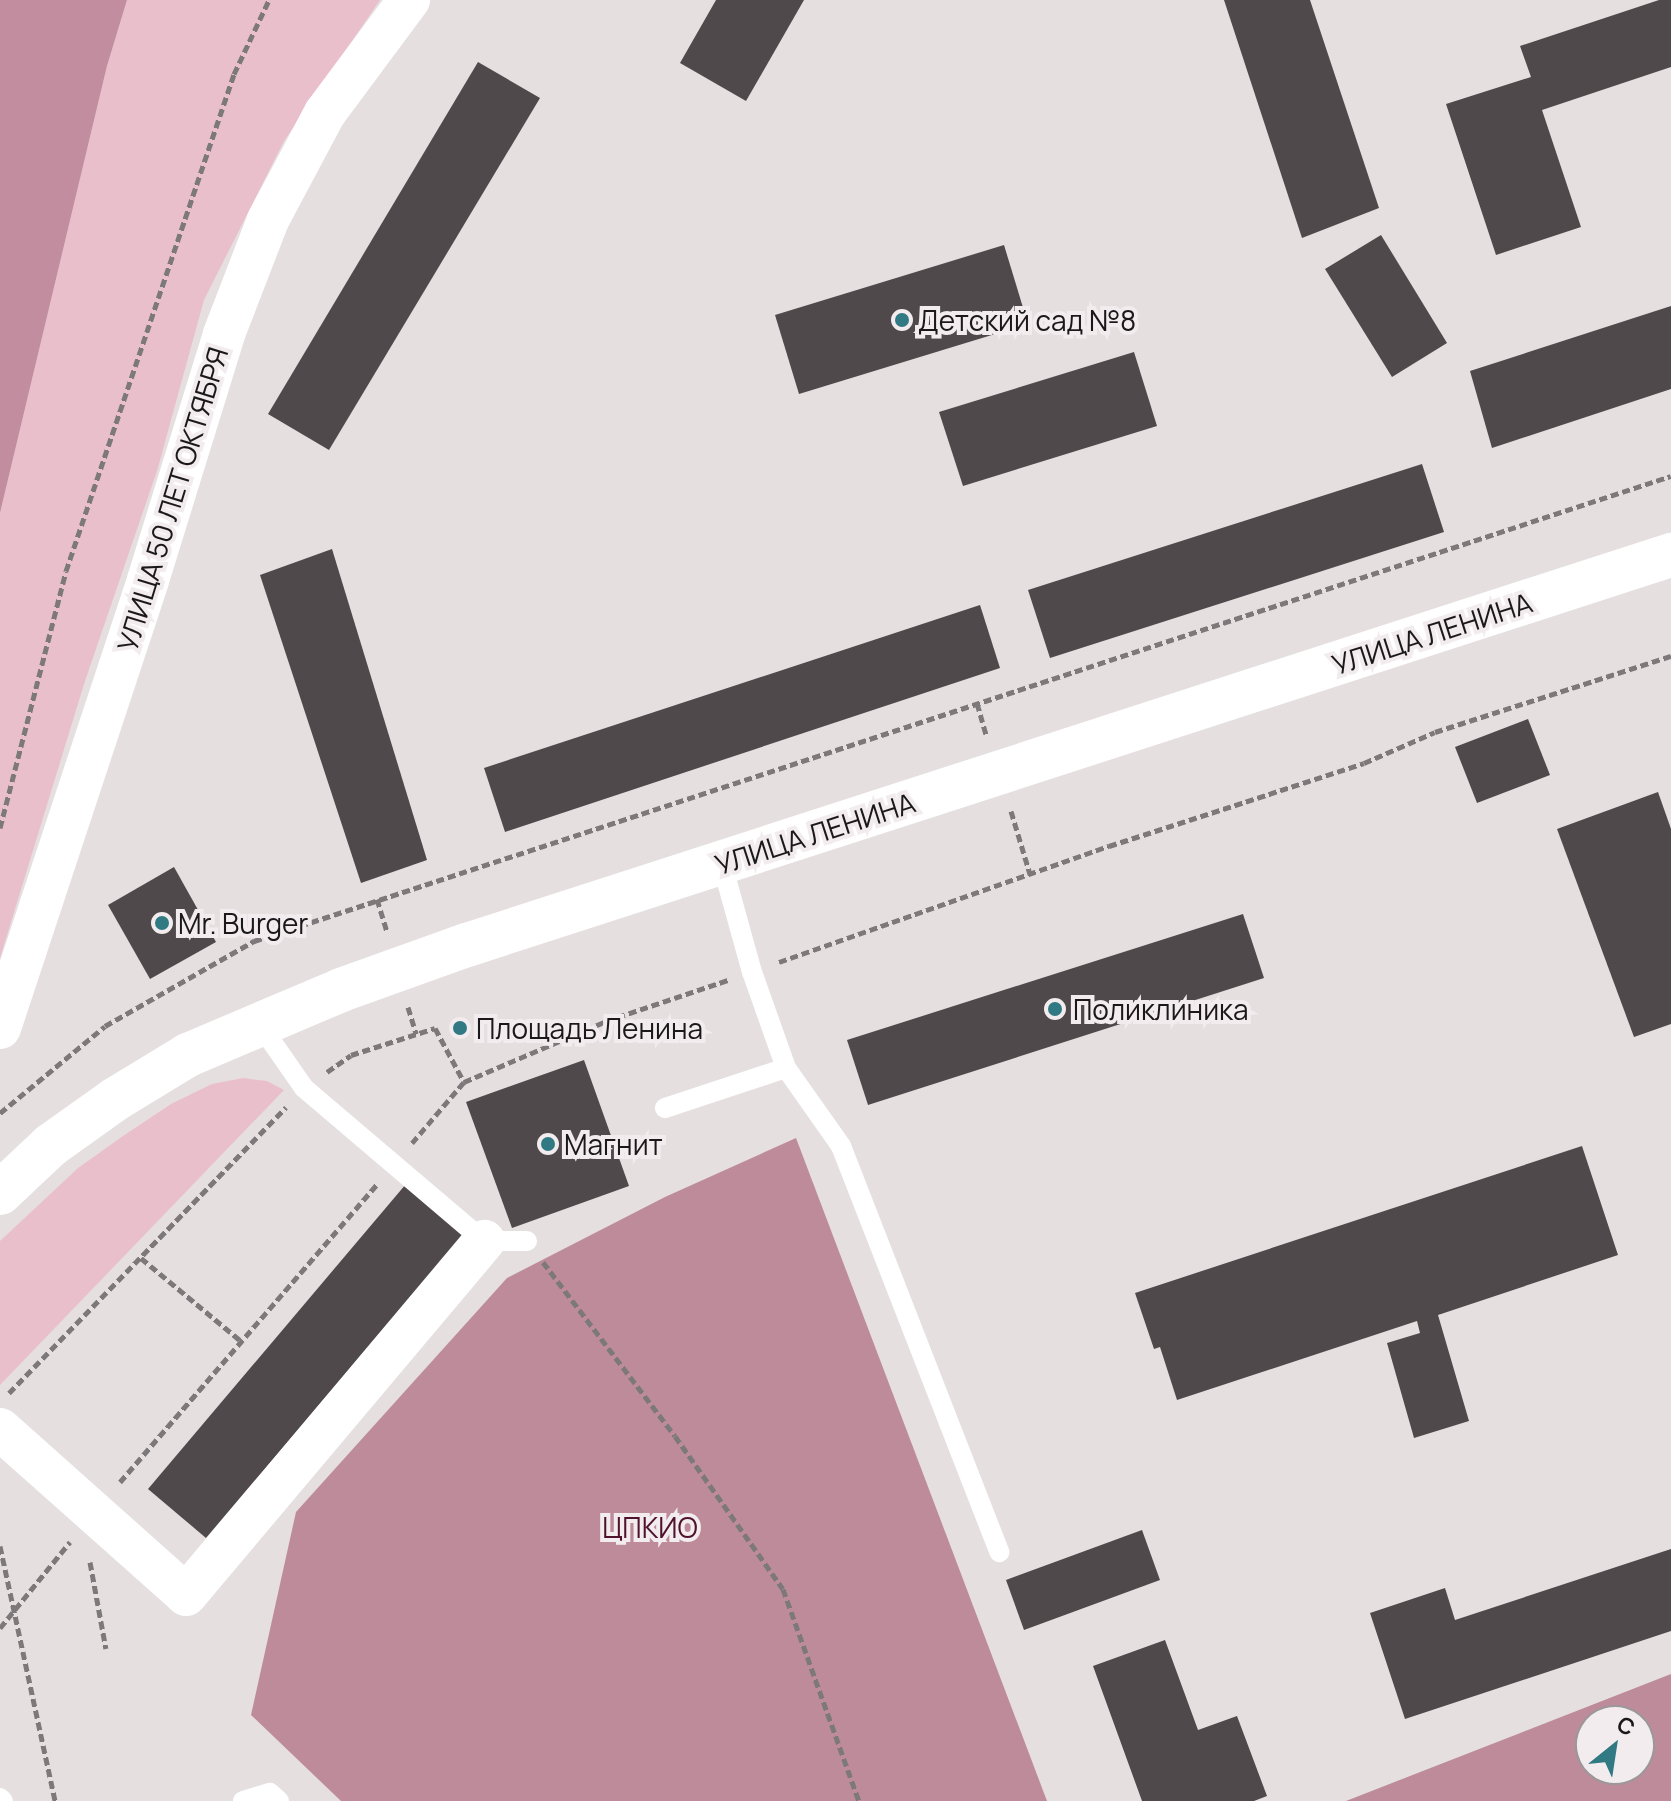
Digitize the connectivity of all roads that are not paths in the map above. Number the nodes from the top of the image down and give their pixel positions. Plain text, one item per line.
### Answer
1 (409, 0) edge
2 (1671, 555) edge
3 (722, 864) junction
4 (258, 1022) junction
5 (0, 1028) edge
6 (786, 1068) junction
7 (665, 1108) dead end
8 (0, 1193) edge
9 (484, 1241) junction
10 (527, 1241) road end
11 (0, 1429) edge
12 (999, 1552) dead end
13 (243, 1801) edge
14 (279, 1801) edge

1 - 5 street, УЛИЦА 50 ЛЕТ ОКТЯБРЯ
2 - 3 street, УЛИЦА ЛЕНИНА
3 - 4 street, УЛИЦА ЛЕНИНА
3 - 6 lane
4 - 8 street, УЛИЦА ЛЕНИНА
4 - 9 lane
6 - 7 lane
6 - 12 lane
9 - 10 lane
9 - 11 street
13 - 14 lane

